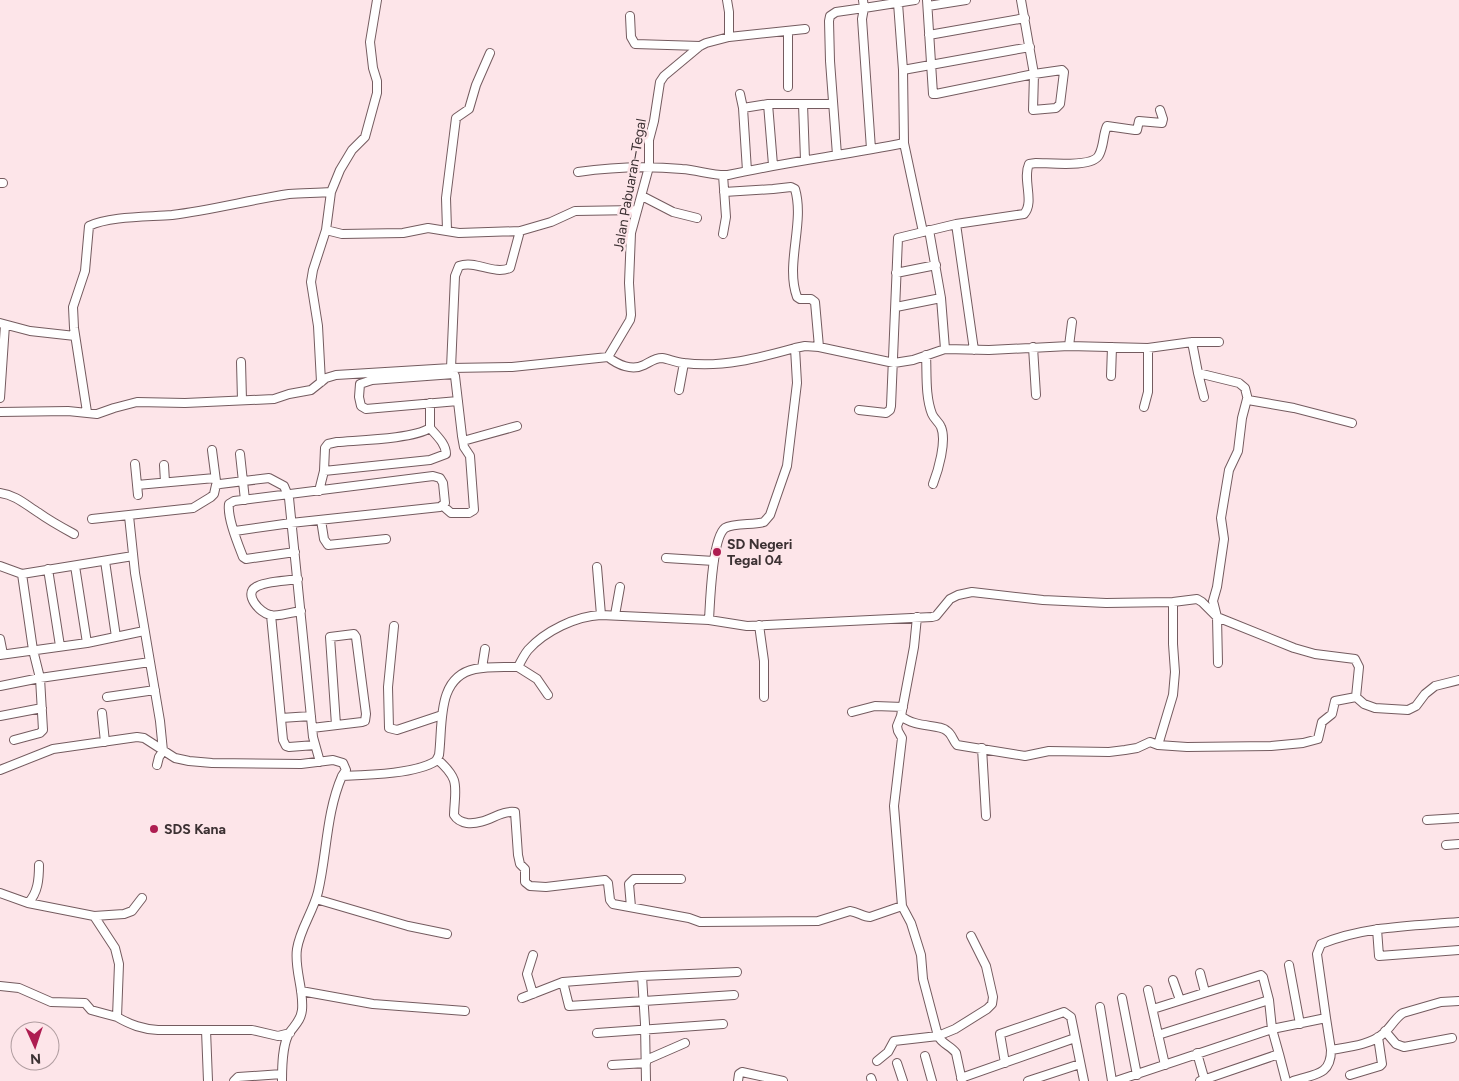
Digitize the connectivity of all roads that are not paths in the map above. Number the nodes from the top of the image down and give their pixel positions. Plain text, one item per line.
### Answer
1 (377, 0) edge
2 (728, 0) edge
3 (915, 0) edge
4 (966, 0) edge
5 (1022, 0) edge
6 (898, 3) junction
7 (928, 3) edge
8 (864, 4) edge
9 (630, 16) dead end
10 (1025, 18) junction
11 (806, 29) dead end
12 (788, 31) junction
13 (929, 36) junction
14 (729, 37) junction
15 (700, 46) junction
16 (1030, 47) junction
17 (490, 53) dead end
18 (930, 66) junction
19 (903, 70) junction
20 (1034, 74) junction
21 (788, 87) dead end
22 (740, 94) dead end
23 (768, 104) junction
24 (803, 104) junction
25 (833, 104) junction
26 (743, 108) junction
27 (1160, 110) dead end
28 (904, 143) junction
29 (871, 150) junction
30 (837, 156) junction
31 (805, 160) junction
32 (773, 165) junction
33 (649, 167) junction
34 (746, 171) junction
35 (578, 172) dead end
36 (723, 176) junction
37 (331, 192) junction
38 (724, 192) junction
39 (642, 196) junction
40 (637, 210) junction
41 (696, 218) dead end
42 (956, 224) junction
43 (326, 230) junction
44 (446, 230) junction
45 (520, 231) junction
46 (926, 231) junction
47 (723, 234) dead end
48 (936, 265) junction
49 (896, 272) junction
50 (941, 298) junction
51 (896, 307) junction
52 (1072, 322) dead end
53 (3, 324) edge
54 (75, 336) junction
55 (1192, 342) junction
56 (1219, 342) dead end
57 (1069, 346) junction
58 (819, 347) junction
59 (1034, 347) junction
60 (1112, 347) junction
61 (795, 348) junction
62 (1148, 348) junction
63 (945, 349) junction
64 (974, 350) junction
65 (926, 355) junction
66 (608, 357) junction
67 (241, 362) dead end
68 (894, 362) junction
69 (684, 363) junction
70 (451, 368) junction
71 (1198, 373) junction
72 (1111, 376) dead end
73 (321, 382) junction
74 (679, 390) dead end
75 (1036, 395) dead end
76 (1204, 396) dead end
77 (0, 398) edge
78 (1247, 399) junction
79 (242, 400) junction
80 (458, 401) junction
81 (430, 403) junction
82 (1144, 407) dead end
83 (859, 410) dead end
84 (0, 412) edge
85 (87, 412) junction
86 (1352, 423) dead end
87 (517, 426) dead end
88 (430, 428) junction
89 (463, 441) junction
90 (212, 450) dead end
91 (240, 454) dead end
92 (135, 464) dead end
93 (164, 465) dead end
94 (324, 471) junction
95 (216, 481) junction
96 (242, 481) junction
97 (165, 482) junction
98 (933, 484) dead end
99 (137, 485) junction
100 (319, 491) junction
101 (0, 494) edge
102 (138, 495) dead end
103 (288, 495) junction
104 (245, 500) junction
105 (443, 506) junction
106 (129, 516) junction
107 (92, 519) dead end
108 (321, 520) junction
109 (291, 523) junction
110 (235, 531) junction
111 (74, 534) dead end
112 (386, 539) dead end
113 (295, 552) junction
114 (133, 556) junction
115 (666, 558) dead end
116 (105, 561) junction
117 (714, 561) junction
118 (0, 566) edge
119 (75, 566) junction
120 (597, 567) dead end
121 (48, 569) junction
122 (22, 574) junction
123 (298, 579) junction
124 (620, 587) dead end
125 (1173, 602) junction
126 (301, 611) junction
127 (271, 615) junction
128 (601, 615) junction
129 (615, 615) junction
130 (917, 617) junction
131 (1217, 617) junction
132 (709, 620) junction
133 (759, 625) junction
134 (394, 626) dead end
135 (144, 631) junction
136 (116, 636) junction
137 (0, 639) edge
138 (87, 643) junction
139 (60, 646) junction
140 (485, 649) dead end
141 (33, 650) junction
142 (2, 655) edge
143 (150, 662) junction
144 (1218, 663) dead end
145 (518, 667) junction
146 (482, 668) junction
147 (40, 678) junction
148 (1459, 680) edge
149 (0, 686) edge
150 (155, 690) junction
151 (548, 695) dead end
152 (764, 697) dead end
153 (1356, 697) junction
154 (107, 698) dead end
155 (42, 708) junction
156 (852, 712) dead end
157 (902, 712) junction
158 (102, 713) dead end
159 (442, 715) junction
160 (0, 716) edge
161 (311, 716) junction
162 (281, 718) junction
163 (336, 725) junction
164 (312, 728) junction
165 (14, 740) dead end
166 (105, 742) junction
167 (316, 745) junction
168 (1158, 745) junction
169 (982, 748) junction
170 (163, 751) junction
171 (437, 759) junction
172 (320, 762) junction
173 (157, 765) dead end
174 (0, 770) edge
175 (342, 776) junction
176 (986, 816) dead end
177 (1459, 818) edge
178 (1427, 820) dead end
179 (1459, 844) edge
180 (1446, 845) dead end
181 (39, 865) dead end
182 (681, 879) dead end
183 (0, 893) edge
184 (142, 898) dead end
185 (316, 899) junction
186 (28, 903) junction
187 (902, 906) junction
188 (631, 907) junction
189 (94, 916) junction
190 (1459, 922) edge
191 (1377, 929) junction
192 (447, 934) dead end
193 (971, 936) dead end
194 (1459, 950) edge
195 (533, 955) dead end
196 (1289, 965) dead end
197 (737, 972) dead end
198 (1200, 973) dead end
199 (642, 976) junction
200 (1173, 980) dead end
201 (563, 982) junction
202 (0, 986) edge
203 (1148, 990) dead end
204 (301, 991) junction
205 (1205, 992) junction
206 (533, 994) junction
207 (734, 995) dead end
208 (522, 998) dead end
209 (1122, 998) dead end
210 (1180, 1000) junction
211 (1269, 1000) junction
212 (1459, 1001) edge
213 (644, 1002) junction
214 (1100, 1007) dead end
215 (1153, 1009) junction
216 (465, 1011) dead end
217 (117, 1017) junction
218 (1326, 1018) junction
219 (723, 1024) dead end
220 (1300, 1024) junction
221 (1272, 1029) junction
222 (206, 1030) junction
223 (646, 1031) junction
224 (1385, 1031) junction
225 (290, 1033) junction
226 (597, 1033) dead end
227 (1158, 1035) junction
228 (938, 1036) junction
229 (1378, 1037) junction
230 (1075, 1038) junction
231 (1452, 1038) dead end
232 (684, 1043) dead end
233 (1331, 1050) junction
234 (1197, 1053) junction
235 (1279, 1054) junction
236 (924, 1056) dead end
237 (646, 1061) junction
238 (876, 1061) dead end
239 (897, 1063) dead end
240 (1004, 1063) junction
241 (1080, 1064) junction
242 (1165, 1065) junction
243 (612, 1066) dead end
244 (1137, 1075) junction
245 (1350, 1075) dead end
246 (282, 1078) edge
247 (961, 1080) edge
248 (1203, 1080) edge
249 (208, 1081) edge
250 (234, 1081) edge
251 (646, 1081) edge
252 (738, 1081) edge
253 (784, 1081) edge
254 (903, 1081) edge
255 (932, 1081) edge
256 (1028, 1081) edge
257 (1084, 1081) edge
258 (1112, 1081) edge
259 (1116, 1081) edge
260 (1286, 1081) edge
261 (1293, 1081) edge

1 - 37 street
2 - 14 street
3 - 6 street
4 - 7 street
5 - 10 street
6 - 8 street
6 - 19 street
7 - 13 street
8 - 25 street
8 - 29 street
9 - 15 street
10 - 13 street
10 - 16 street
11 - 12 street, Jalan Pabuaran–Tegal
12 - 14 street, Jalan Pabuaran–Tegal
12 - 21 street
13 - 18 street
14 - 15 street, Jalan Pabuaran–Tegal
15 - 33 street, Jalan Pabuaran–Tegal
16 - 18 street
16 - 20 street
17 - 44 street
18 - 19 street
18 - 20 street
19 - 28 street
20 - 20 street
22 - 26 street
23 - 24 street
23 - 26 street
23 - 32 street
24 - 25 street
24 - 31 street
25 - 30 street
26 - 34 street
27 - 42 street
28 - 29 street
28 - 46 street
29 - 30 street
30 - 31 street
31 - 32 street
32 - 34 street
33 - 35 street
33 - 36 street
33 - 39 street, Jalan Pabuaran–Tegal
34 - 36 street
36 - 38 street
37 - 43 street
37 - 54 street
38 - 47 street
38 - 58 street
39 - 40 street, Jalan Pabuaran–Tegal
39 - 41 street
40 - 45 street
40 - 66 street, Jalan Pabuaran–Tegal
42 - 46 street
42 - 64 street
43 - 44 street
43 - 73 street
44 - 45 street
45 - 70 street
46 - 48 street
46 - 49 street
48 - 49 street
48 - 50 street
49 - 51 street
50 - 51 street
50 - 63 street
51 - 68 street
52 - 57 street
53 - 54 street
53 - 77 street
54 - 85 street
55 - 56 street
55 - 62 street
55 - 71 street
57 - 59 street
57 - 60 street
58 - 61 street
58 - 68 street
59 - 64 street
59 - 75 street
60 - 62 street
60 - 72 street
61 - 69 street
61 - 117 street
62 - 82 street
63 - 64 street
63 - 65 street
65 - 68 street
65 - 98 street
66 - 69 street
66 - 70 street
67 - 79 street
68 - 83 street
69 - 74 street
70 - 73 street
71 - 76 street
71 - 78 street
73 - 79 street
78 - 86 street
78 - 131 street
79 - 85 street
80 - 81 street
80 - 81 street
80 - 89 street
81 - 88 street
84 - 85 street
87 - 89 street
88 - 94 street
88 - 94 street
89 - 105 street
90 - 95 street
91 - 96 street
92 - 99 street
93 - 97 street
94 - 100 street
95 - 96 street
95 - 97 street
95 - 106 street
96 - 103 street
96 - 104 street
97 - 99 street
99 - 102 street
100 - 103 street
100 - 105 street
101 - 111 street
103 - 104 street
103 - 109 street
104 - 110 street
105 - 108 street
106 - 107 street
106 - 114 street
108 - 109 street
108 - 112 street
109 - 110 street
109 - 113 street
110 - 113 street
113 - 123 street
114 - 116 street
114 - 135 street
115 - 117 street
116 - 119 street
116 - 136 street
117 - 132 street
118 - 122 street
119 - 121 street
119 - 138 street
120 - 128 street
121 - 122 street
121 - 139 street
122 - 141 street
123 - 126 street
123 - 127 street
124 - 129 street
125 - 130 street
125 - 131 street
125 - 168 street
126 - 127 street
126 - 161 street
127 - 162 street
128 - 129 street
128 - 145 street
129 - 132 street
130 - 133 street
130 - 157 street
131 - 144 street
131 - 153 street
132 - 133 street
133 - 152 street
134 - 159 street
135 - 136 street
135 - 143 street
136 - 138 street
137 - 142 street
138 - 139 street
139 - 141 street
140 - 146 street
141 - 142 street
141 - 147 street
143 - 147 street
143 - 150 street
145 - 146 street
145 - 151 street
146 - 159 street
147 - 149 street
147 - 155 street
148 - 153 street
150 - 154 street
150 - 170 street
153 - 168 street
155 - 160 street
155 - 165 street
156 - 157 street
157 - 169 street
157 - 187 street
158 - 166 street
159 - 171 street
161 - 162 street
161 - 164 street
162 - 167 street
163 - 163 street
163 - 164 street
164 - 167 street
166 - 170 street
166 - 174 street
167 - 172 street
168 - 169 street
169 - 176 street
170 - 172 street
170 - 173 street
171 - 175 street
171 - 188 street
172 - 175 street
175 - 185 street
177 - 178 street
179 - 180 street
181 - 186 street
182 - 188 street
183 - 186 street
184 - 189 street
185 - 192 street
185 - 204 street
186 - 189 street
187 - 188 street
187 - 228 street
189 - 217 street
190 - 191 street
191 - 194 street
191 - 218 street
193 - 228 street
195 - 206 street
196 - 220 street
197 - 199 street
198 - 205 street
199 - 201 street
199 - 213 street
200 - 210 street
201 - 206 street
201 - 213 street
202 - 217 street
203 - 215 street
204 - 216 street
204 - 225 street
205 - 210 street
205 - 211 street
206 - 208 street
207 - 213 street
209 - 244 street
210 - 215 street
211 - 221 street
211 - 227 street
212 - 224 street
213 - 223 street
214 - 258 street
215 - 227 street
217 - 222 street
218 - 220 street
218 - 233 street
219 - 223 street
220 - 221 street
221 - 234 street
221 - 235 street
222 - 225 street
222 - 249 street
223 - 226 street
223 - 237 street
224 - 229 street
224 - 231 street
225 - 246 street
227 - 242 street
228 - 238 street
228 - 247 street
229 - 233 street
229 - 245 street
230 - 240 street
230 - 240 street
230 - 241 street
232 - 237 street
233 - 261 street
234 - 242 street
234 - 248 street
235 - 248 street
235 - 260 street
236 - 255 street
237 - 243 street
237 - 251 street
239 - 254 street
240 - 247 street
241 - 256 street
241 - 257 street
242 - 244 street
244 - 259 street
246 - 250 street
252 - 253 street

